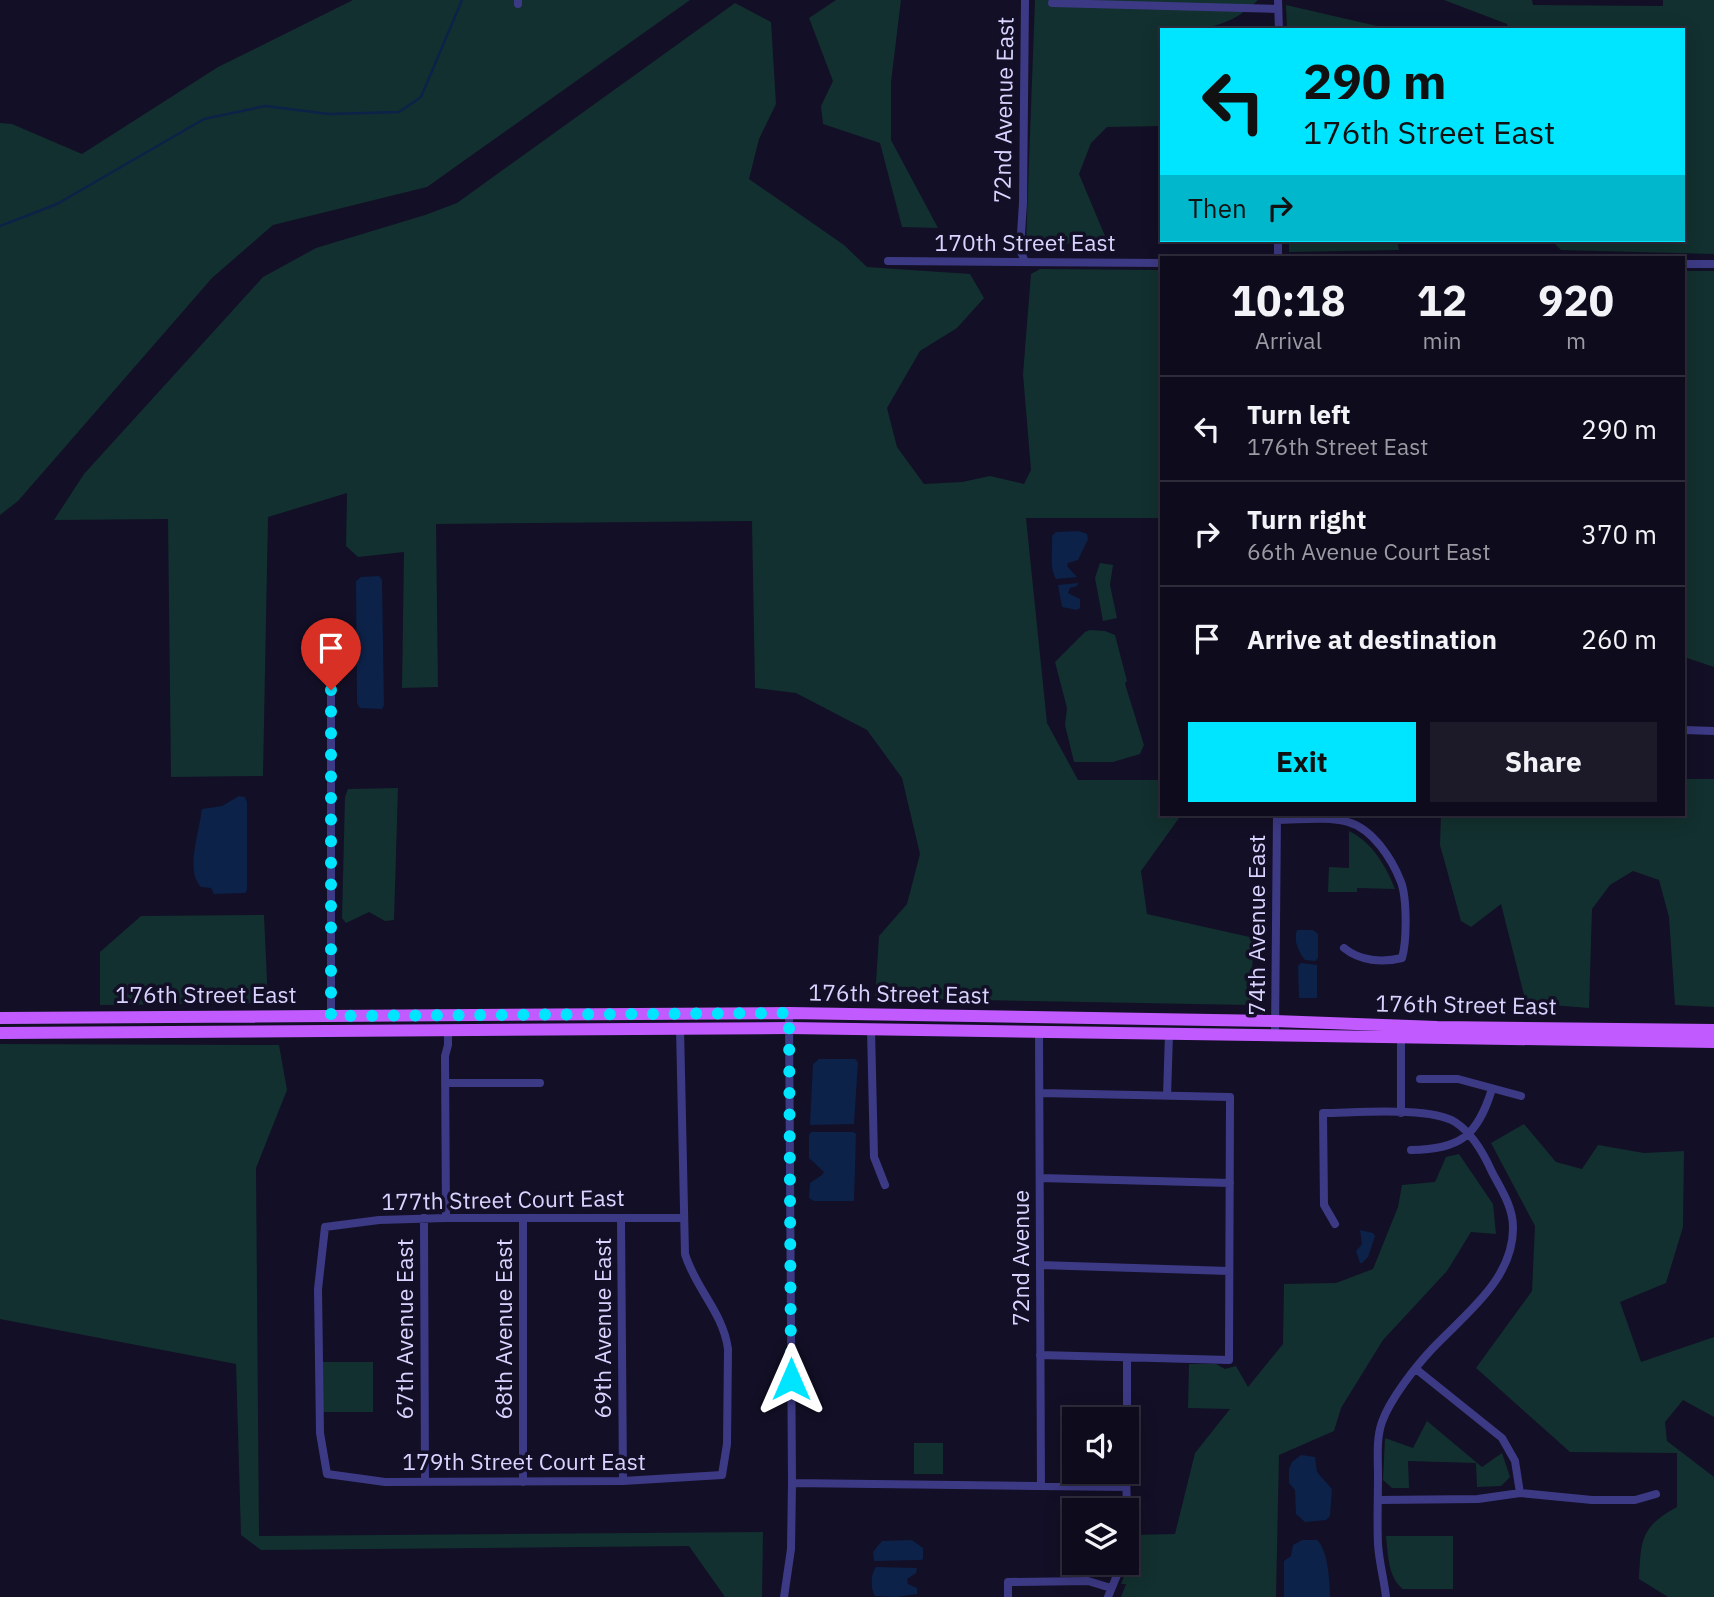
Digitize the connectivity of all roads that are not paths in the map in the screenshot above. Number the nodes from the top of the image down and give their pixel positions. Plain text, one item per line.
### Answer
1 (1025, 0) edge
2 (1052, 3) dead end
3 (1278, 5) edge
4 (1279, 28) edge
5 (888, 261) dead end
6 (1025, 262) junction
7 (1160, 263) edge
8 (1685, 264) edge
9 (1714, 264) edge
10 (331, 643) dead end
11 (1685, 730) edge
12 (1714, 731) edge
13 (1277, 817) edge
14 (1344, 948) dead end
15 (789, 1013) junction
16 (273, 1016) junction
17 (331, 1016) junction
18 (0, 1017) edge
19 (1275, 1021) junction
20 (1437, 1027) junction
21 (680, 1028) junction
22 (789, 1028) junction
23 (448, 1029) junction
24 (871, 1029) junction
25 (1714, 1030) edge
26 (221, 1031) junction
27 (1039, 1031) junction
28 (0, 1033) edge
29 (1169, 1034) junction
30 (1275, 1036) junction
31 (1401, 1038) junction
32 (1714, 1042) edge
33 (1420, 1079) dead end
34 (445, 1083) junction
35 (540, 1083) dead end
36 (1492, 1089) junction
37 (1040, 1093) junction
38 (1167, 1096) junction
39 (1521, 1096) dead end
40 (1401, 1113) junction
41 (1469, 1135) junction
42 (1410, 1150) dead end
43 (1040, 1178) junction
44 (1230, 1183) junction
45 (885, 1185) dead end
46 (424, 1218) junction
47 (446, 1218) junction
48 (523, 1218) junction
49 (621, 1218) junction
50 (683, 1218) junction
51 (1335, 1224) dead end
52 (1040, 1265) junction
53 (1229, 1271) junction
54 (1040, 1356) junction
55 (1127, 1357) junction
56 (1416, 1369) junction
57 (1127, 1407) edge
58 (327, 1474) joint
59 (425, 1481) junction
60 (623, 1481) junction
61 (523, 1482) junction
62 (792, 1483) junction
63 (1041, 1485) junction
64 (1126, 1487) joint
65 (1520, 1493) junction
66 (1656, 1494) dead end
67 (1126, 1498) edge
68 (1378, 1500) junction
69 (1117, 1575) edge
70 (1109, 1592) edge
71 (783, 1597) edge
72 (1008, 1597) edge
73 (1386, 1597) edge

1 - 6 street, 72nd Avenue East
2 - 3 street
3 - 4 street
5 - 6 street, 170th Street East
6 - 7 street, 170th Street East
8 - 9 street
10 - 17 street
11 - 12 street
13 - 14 street
13 - 19 street, 74th Avenue East
15 - 17 main road, 176th Street East
15 - 19 main road, 176th Street East
15 - 22 street
16 - 17 main road, 176th Street East
16 - 18 main road, 176th Street East
16 - 26 main road
19 - 20 main road, 176th Street East
19 - 30 street, 74th Avenue East
20 - 25 main road, 176th Street East
20 - 31 main road
21 - 22 main road, 176th Street East
21 - 23 main road, 176th Street East
21 - 50 street
22 - 24 main road, 176th Street East
22 - 62 street
23 - 26 main road, 176th Street East
23 - 34 street
24 - 27 main road, 176th Street East
24 - 45 street
26 - 28 main road, 176th Street East
27 - 29 main road, 176th Street East
27 - 37 street, 72nd Avenue
29 - 30 main road, 176th Street East
29 - 38 street
30 - 31 main road, 176th Street East
31 - 32 main road, 176th Street East
31 - 40 street
33 - 36 street
34 - 35 street
34 - 47 street
36 - 39 street
36 - 41 street
37 - 38 street
37 - 43 street, 72nd Avenue
38 - 44 street
40 - 41 street
40 - 51 street
41 - 42 street
41 - 56 street
43 - 44 street
43 - 52 street, 72nd Avenue
44 - 53 street
46 - 47 street, 177th Street Court East
46 - 58 street, 177th Street Court East
46 - 59 street, 67th Avenue East
47 - 48 street, 177th Street Court East
48 - 49 street, 177th Street Court East
48 - 61 street, 68th Avenue East
49 - 50 street, 177th Street Court East
49 - 60 street, 69th Avenue East
50 - 60 street, 179th Street Court East
52 - 53 street
52 - 54 street, 72nd Avenue
53 - 55 street
54 - 55 street
54 - 63 street, 72nd Avenue
55 - 57 street
56 - 65 street
56 - 68 street
58 - 59 street, 179th Street Court East
59 - 61 street, 179th Street Court East
60 - 61 street, 179th Street Court East
62 - 63 street
62 - 71 street
63 - 64 street
64 - 67 street
65 - 66 street
65 - 68 street
68 - 73 street
69 - 70 street
70 - 72 street

